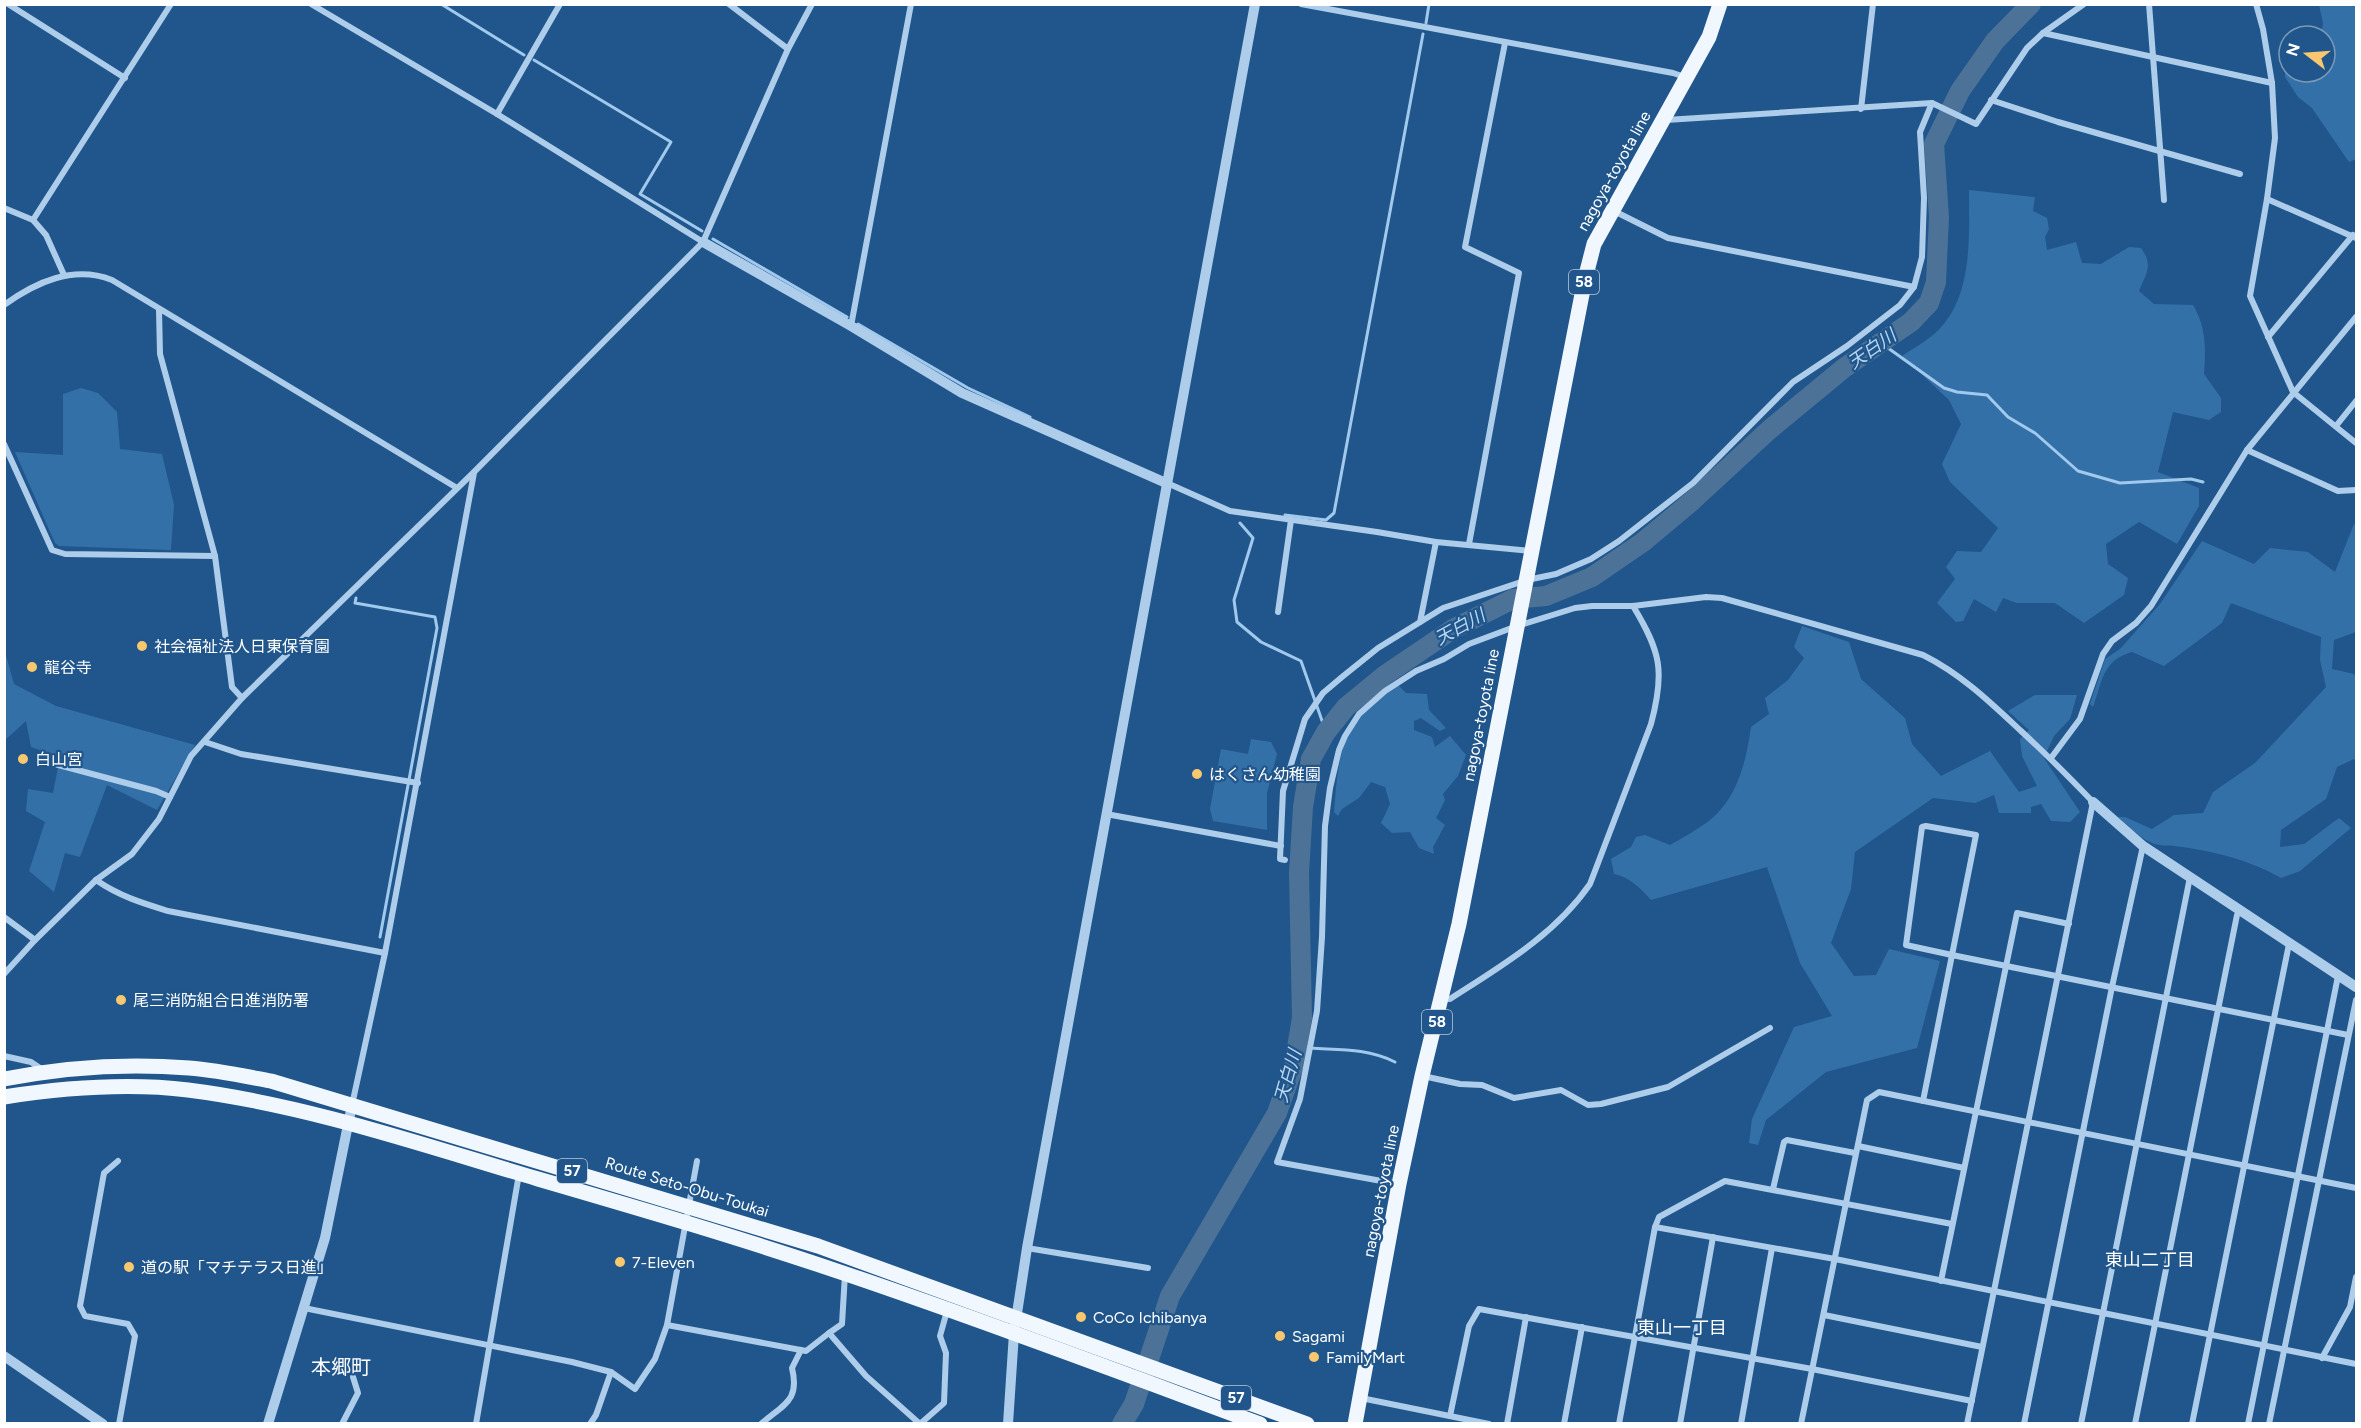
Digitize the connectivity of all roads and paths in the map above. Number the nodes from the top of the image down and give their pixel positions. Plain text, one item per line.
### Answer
1 (8, 4) edge
2 (171, 4) edge
3 (311, 4) edge
4 (560, 4) edge
5 (729, 4) edge
6 (812, 4) edge
7 (911, 4) edge
8 (1255, 4) edge
9 (1301, 4) edge
10 (1720, 4) edge
11 (1873, 4) edge
12 (2084, 4) edge
13 (2149, 4) edge
14 (2256, 4) edge
15 (2043, 33) junction
16 (1505, 43) junction
17 (788, 49) junction
18 (2154, 58) junction
19 (125, 78) junction
20 (1686, 78) junction
21 (2272, 83) junction
22 (1991, 100) junction
23 (1932, 103) junction
24 (1861, 109) junction
25 (497, 114) junction
26 (1662, 120) junction
27 (2161, 152) junction
28 (2240, 174) dead end
29 (2267, 199) junction
30 (2164, 200) dead end
31 (4, 208) edge
32 (1613, 210) junction
33 (33, 220) junction
34 (2355, 237) edge
35 (703, 242) junction
36 (64, 275) junction
37 (1914, 287) junction
38 (4, 305) edge
39 (159, 310) junction
40 (2356, 317) edge
41 (851, 326) junction
42 (2268, 337) junction
43 (2293, 392) junction
44 (2356, 401) edge
45 (2336, 426) junction
46 (2356, 443) edge
47 (4, 444) edge
48 (2247, 450) junction
49 (474, 472) junction
50 (1166, 483) junction
51 (457, 488) junction
52 (2356, 490) edge
53 (1291, 520) junction
54 (1436, 542) junction
55 (1469, 544) junction
56 (1532, 551) junction
57 (215, 556) junction
58 (1526, 583) junction
59 (1633, 606) junction
60 (1278, 612) dead end
61 (1420, 622) junction
62 (1518, 623) junction
63 (242, 698) junction
64 (205, 742) junction
65 (2051, 758) junction
66 (51, 763) dead end
67 (418, 783) junction
68 (170, 797) junction
69 (2094, 802) junction
70 (1106, 814) junction
71 (1281, 846) junction
72 (2143, 846) junction
73 (1285, 860) dead end
74 (2190, 877) junction
75 (96, 880) junction
76 (2240, 910) junction
77 (4, 917) edge
78 (2068, 924) junction
79 (35, 940) junction
80 (2289, 944) junction
81 (385, 953) junction
82 (1952, 955) junction
83 (2005, 966) junction
84 (5, 971) edge
85 (2059, 976) junction
86 (2338, 976) junction
87 (2112, 987) junction
88 (2356, 987) edge
89 (2166, 998) junction
90 (1443, 999) junction
91 (2356, 1000) edge
92 (2219, 1008) junction
93 (2272, 1020) junction
94 (1770, 1028) dead end
95 (2327, 1031) junction
96 (2348, 1035) junction
97 (4, 1056) edge
98 (45, 1071) junction
99 (1422, 1076) junction
100 (4, 1079) edge
101 (4, 1097) edge
102 (1923, 1101) junction
103 (352, 1105) junction
104 (1976, 1112) junction
105 (2029, 1122) junction
106 (348, 1123) junction
107 (2083, 1133) junction
108 (2136, 1145) junction
109 (1857, 1150) junction
110 (2189, 1154) junction
111 (118, 1161) dead end
112 (697, 1161) dead end
113 (2243, 1166) junction
114 (1964, 1168) junction
115 (519, 1174) junction
116 (2298, 1177) junction
117 (2320, 1182) junction
118 (1399, 1184) junction
119 (2356, 1188) edge
120 (1773, 1189) junction
121 (1847, 1203) junction
122 (689, 1207) junction
123 (686, 1222) junction
124 (1952, 1224) junction
125 (1655, 1227) junction
126 (1713, 1237) junction
127 (1027, 1248) junction
128 (1772, 1248) junction
129 (1835, 1259) junction
130 (1148, 1268) dead end
131 (845, 1274) junction
132 (2356, 1277) edge
133 (1941, 1281) junction
134 (1994, 1291) junction
135 (2048, 1303) junction
136 (304, 1308) junction
137 (948, 1310) junction
138 (2103, 1313) junction
139 (1824, 1315) junction
140 (1017, 1317) junction
141 (1526, 1317) junction
142 (2155, 1324) junction
143 (667, 1325) junction
144 (1582, 1327) junction
145 (829, 1333) junction
146 (1014, 1334) junction
147 (2209, 1335) junction
148 (1635, 1336) junction
149 (489, 1346) junction
150 (1694, 1347) junction
151 (1982, 1347) junction
152 (2263, 1347) junction
153 (801, 1350) junction
154 (2286, 1351) junction
155 (4, 1356) edge
156 (1752, 1358) junction
157 (2322, 1358) junction
158 (2356, 1364) edge
159 (1812, 1369) junction
160 (611, 1372) junction
161 (353, 1377) dead end
162 (1360, 1398) junction
163 (1971, 1401) junction
164 (1450, 1416) junction
165 (2270, 1423) edge
166 (103, 1424) edge
167 (119, 1424) edge
168 (268, 1424) edge
169 (342, 1424) edge
170 (476, 1424) edge
171 (590, 1424) edge
172 (761, 1424) edge
173 (1008, 1424) edge
174 (1260, 1424) edge
175 (1307, 1424) edge
176 (1355, 1424) edge
177 (1489, 1424) edge
178 (1507, 1424) edge
179 (1564, 1424) edge
180 (1619, 1424) edge
181 (1680, 1424) edge
182 (1741, 1424) edge
183 (1802, 1424) edge
184 (1967, 1424) edge
185 (2024, 1424) edge
186 (2081, 1424) edge
187 (2135, 1424) edge
188 (2192, 1424) edge
189 (2248, 1424) edge

1 - 19 street
2 - 19 street
3 - 25 street
4 - 25 street
5 - 17 street
6 - 17 street
7 - 41 street
8 - 50 street
9 - 16 street
10 - 20 main road, nagoya-toyota line / 58
11 - 24 street
12 - 15 street
13 - 18 street
14 - 21 street
15 - 18 street
15 - 22 street
16 - 20 street
16 - 55 street
17 - 35 street
18 - 21 street
18 - 27 street
19 - 33 street
20 - 26 main road, nagoya-toyota line / 58
21 - 29 street
22 - 23 street
22 - 27 street
23 - 24 street
23 - 37 street
24 - 26 street
25 - 35 street
26 - 32 main road, nagoya-toyota line / 58
27 - 28 street
27 - 30 street
29 - 34 street
29 - 42 street
31 - 33 street
32 - 37 street
32 - 56 main road, nagoya-toyota line / 58
33 - 36 street
34 - 42 street
35 - 41 street
35 - 49 street
36 - 38 street
36 - 39 street
37 - 58 street
39 - 51 street
39 - 57 street
40 - 43 street
41 - 50 street
42 - 43 street
43 - 45 street
43 - 48 street
44 - 45 street
45 - 46 street
47 - 57 street
48 - 52 street
48 - 65 street
49 - 51 street
49 - 67 street
50 - 53 street
50 - 70 street
51 - 63 street
53 - 54 street
53 - 60 street
54 - 55 street
54 - 61 street
55 - 56 street
56 - 58 main road, nagoya-toyota line / 58
57 - 63 street
58 - 61 street
58 - 62 main road, nagoya-toyota line / 58
59 - 62 street
59 - 65 street
59 - 90 street
61 - 71 street
62 - 90 main road, nagoya-toyota line / 58
62 - 118 street
63 - 64 street
64 - 67 street
64 - 68 street
65 - 69 street
66 - 68 street
67 - 81 street
68 - 75 street
69 - 72 street
69 - 78 street
70 - 71 street
70 - 127 street
71 - 73 street
72 - 74 street
72 - 87 street
74 - 76 street
74 - 89 street
75 - 79 street
75 - 81 street
76 - 80 street
76 - 92 street
77 - 79 street
78 - 83 street
78 - 85 street
79 - 84 street
80 - 86 street
80 - 93 street
81 - 103 street
82 - 82 street
82 - 83 street
82 - 102 street
83 - 85 street
83 - 104 street
85 - 87 street
85 - 105 street
86 - 88 street
86 - 95 street
87 - 89 street
87 - 107 street
89 - 92 street
89 - 108 street
90 - 99 main road, nagoya-toyota line / 58
91 - 96 street
92 - 93 street
92 - 110 street
93 - 95 street
93 - 113 street
94 - 99 street
95 - 96 street
95 - 116 street
96 - 117 street
97 - 98 street
98 - 100 main road, Route Seto-Obu-Toukai / 57
98 - 103 main road, Route Seto-Obu-Toukai / 57
99 - 118 main road, nagoya-toyota line / 58
101 - 106 main road, Route Seto-Obu-Toukai / 57
102 - 104 street
102 - 109 street
103 - 106 street
103 - 122 main road, Route Seto-Obu-Toukai / 57
104 - 105 street
104 - 114 street
105 - 107 street
105 - 134 street
106 - 115 main road, Route Seto-Obu-Toukai / 57
106 - 136 street
107 - 108 street
107 - 135 street
108 - 110 street
108 - 138 street
109 - 114 street
109 - 120 street
109 - 121 street
110 - 113 street
110 - 142 street
111 - 167 street
112 - 122 street
113 - 116 street
113 - 147 street
114 - 124 street
115 - 123 main road, Route Seto-Obu-Toukai / 57
115 - 149 street
116 - 117 street
116 - 152 street
117 - 119 street
117 - 154 street
118 - 162 main road, nagoya-toyota line / 58
120 - 121 street
120 - 125 street
121 - 124 street
121 - 129 street
122 - 123 street
122 - 140 main road, Route Seto-Obu-Toukai / 57
123 - 131 main road, Route Seto-Obu-Toukai / 57
123 - 143 street
124 - 133 street
125 - 126 street
125 - 148 street
126 - 128 street
126 - 150 street
127 - 130 street
127 - 140 street
128 - 129 street
128 - 156 street
129 - 133 street
129 - 139 street
131 - 137 main road, Route Seto-Obu-Toukai / 57
131 - 145 street
132 - 157 street
133 - 134 street
134 - 135 street
134 - 151 street
135 - 138 street
135 - 185 street
136 - 149 street
136 - 168 street
137 - 145 street
137 - 146 main road, Route Seto-Obu-Toukai / 57
138 - 142 street
138 - 186 street
139 - 151 street
139 - 159 street
140 - 146 street
140 - 175 main road, Route Seto-Obu-Toukai / 57
141 - 144 street
141 - 164 street
141 - 178 street
142 - 147 street
142 - 187 street
143 - 153 street
143 - 160 street
144 - 148 street
144 - 179 street
145 - 153 street
146 - 173 street
146 - 174 main road, Route Seto-Obu-Toukai / 57
147 - 152 street
147 - 188 street
148 - 150 street
148 - 180 street
149 - 160 street
149 - 170 street
150 - 156 street
150 - 181 street
151 - 163 street
152 - 154 street
152 - 189 street
153 - 172 street
154 - 157 street
154 - 165 street
155 - 166 street
156 - 159 street
156 - 182 street
157 - 158 street
159 - 163 street
159 - 183 street
160 - 171 street
161 - 169 street
162 - 164 street
162 - 176 main road, nagoya-toyota line / 58
163 - 184 street
164 - 177 street

